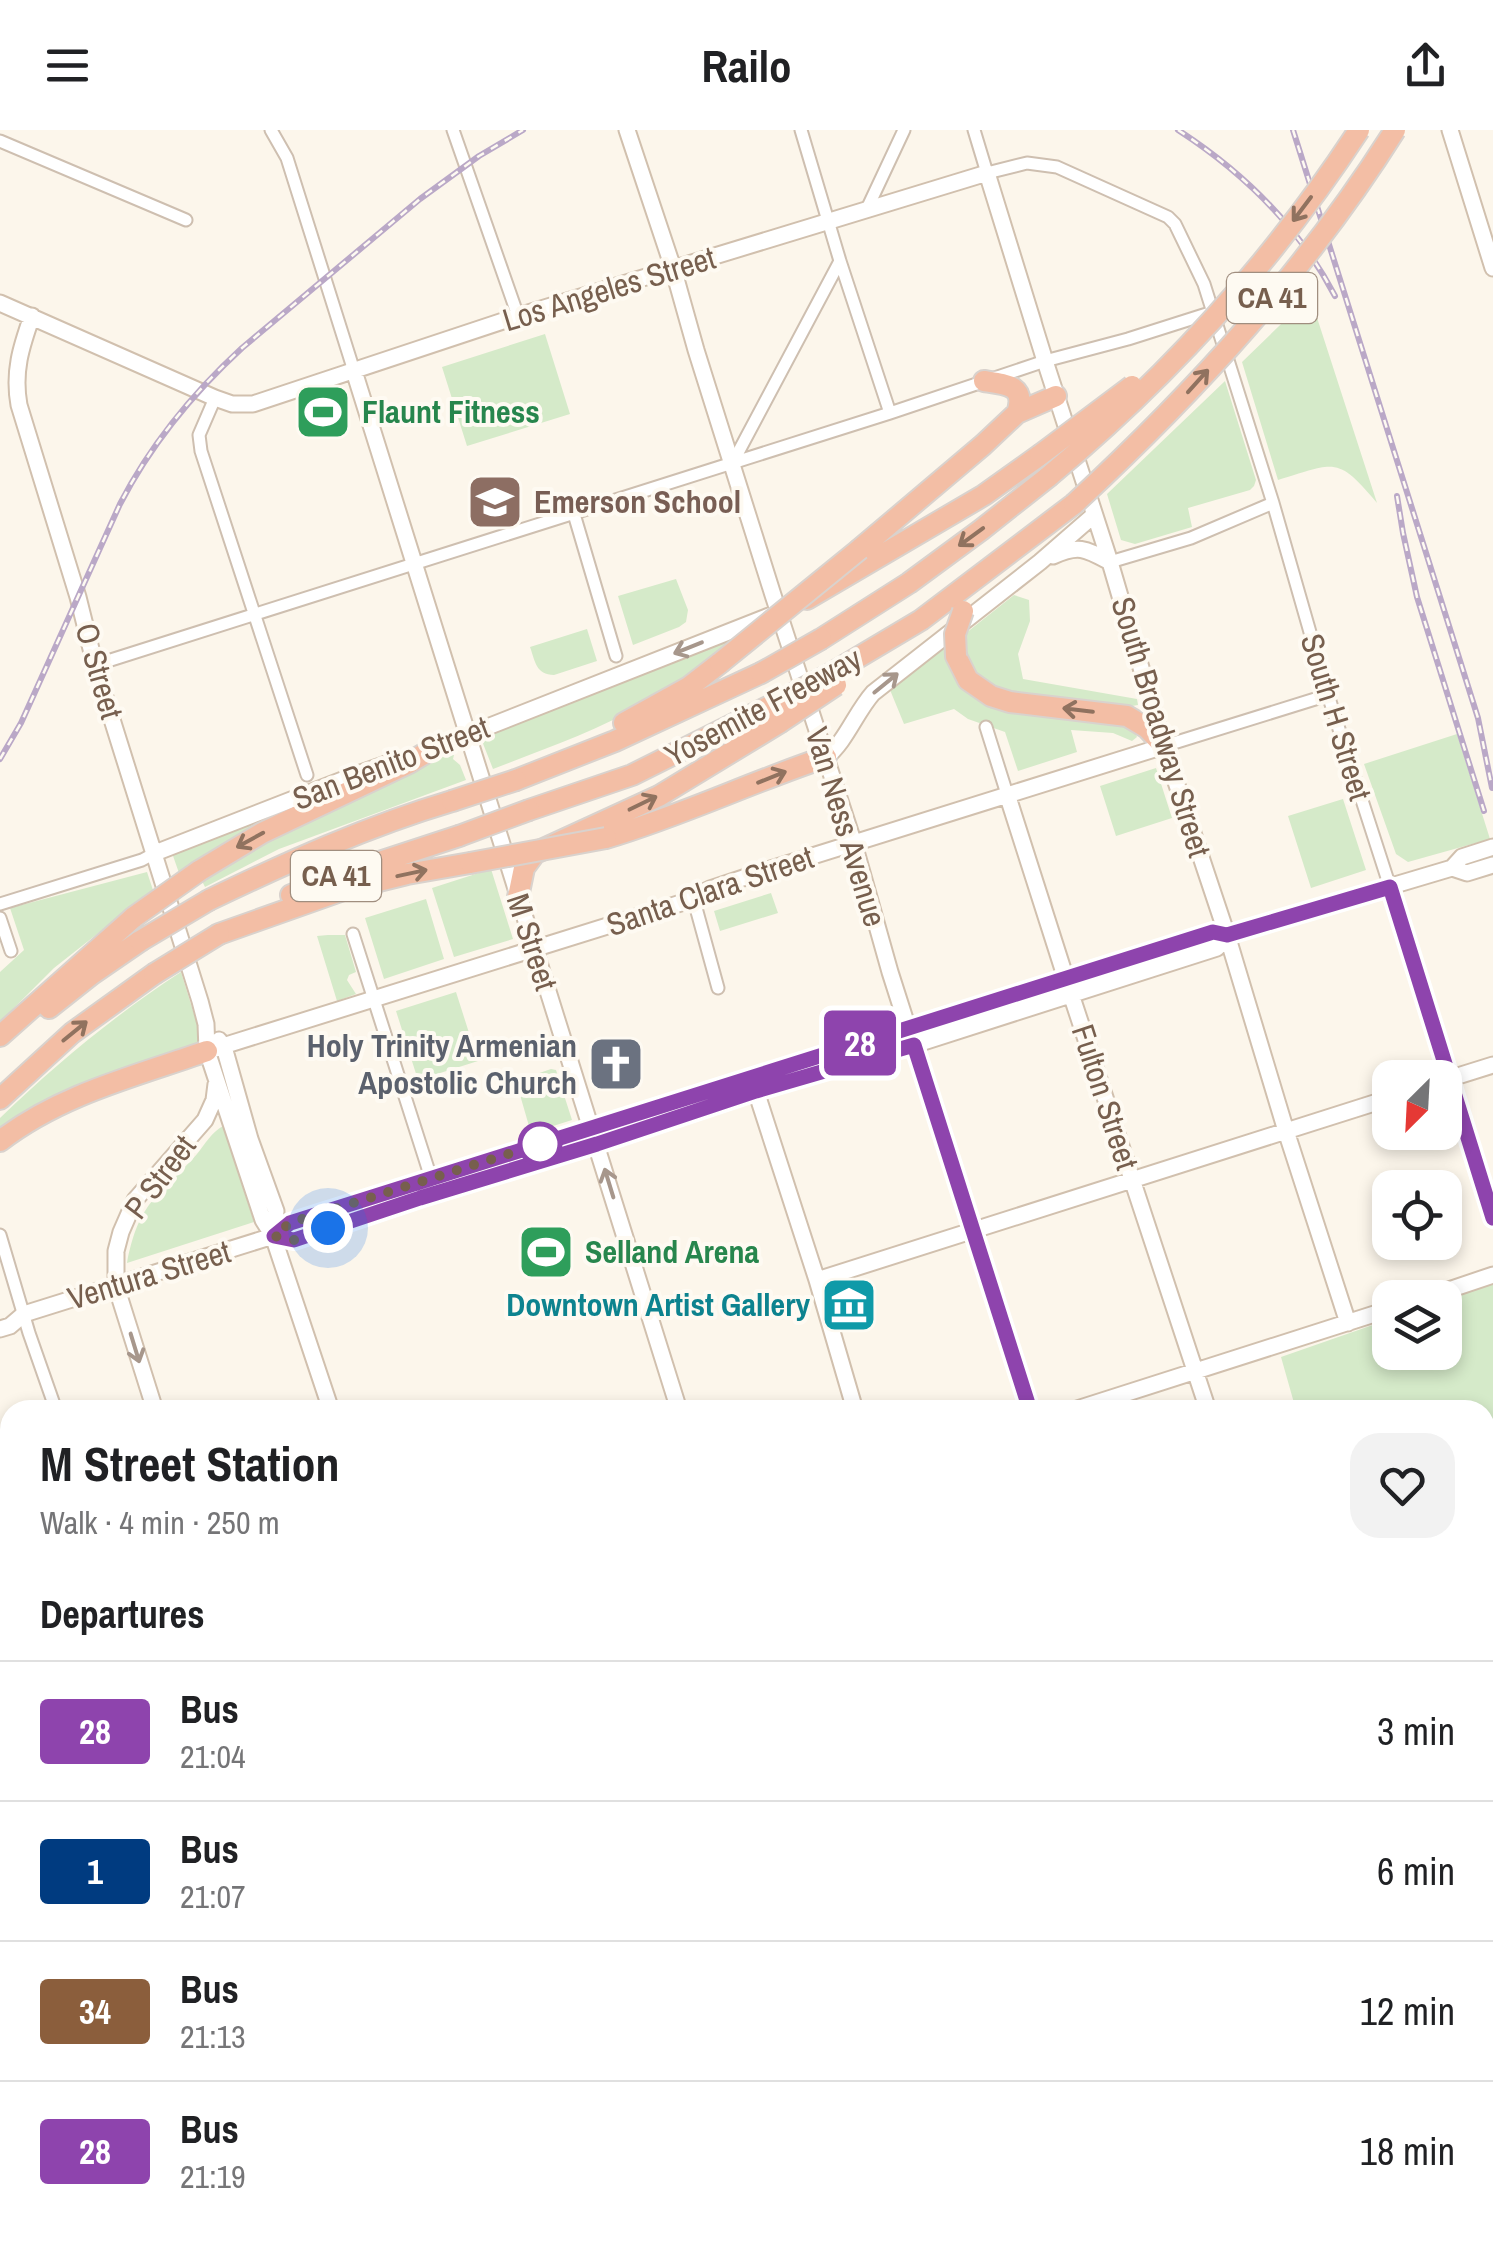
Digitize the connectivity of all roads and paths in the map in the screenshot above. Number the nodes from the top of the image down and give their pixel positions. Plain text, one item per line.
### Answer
1 (271, 130) edge
2 (452, 130) edge
3 (627, 130) edge
4 (801, 130) edge
5 (904, 130) edge
6 (974, 130) edge
7 (1359, 130) edge
8 (1395, 130) edge
9 (1450, 130) edge
10 (0, 141) edge
11 (988, 172) junction
12 (866, 211) junction
13 (186, 220) dead end
14 (828, 222) junction
15 (1487, 230) edge
16 (840, 261) junction
17 (672, 268) junction
18 (1493, 268) edge
19 (0, 302) edge
20 (1212, 312) junction
21 (32, 316) junction
22 (518, 316) junction
23 (1201, 332) junction
24 (1045, 361) junction
25 (354, 370) junction
26 (984, 381) junction
27 (1056, 396) junction
28 (215, 398) junction
29 (890, 413) junction
30 (1017, 413) junction
31 (732, 464) junction
32 (1273, 503) junction
33 (574, 514) junction
34 (1094, 516) junction
35 (1023, 542) junction
36 (1040, 562) junction
37 (1110, 562) junction
38 (414, 564) junction
39 (778, 612) junction
40 (254, 614) junction
41 (616, 656) dead end
42 (95, 664) junction
43 (1328, 695) junction
44 (457, 703) junction
45 (775, 714) junction
46 (986, 727) dead end
47 (467, 734) junction
48 (1164, 746) junction
49 (432, 750) junction
50 (826, 758) junction
51 (307, 776) dead end
52 (516, 780) junction
53 (1007, 794) junction
54 (854, 844) junction
55 (1493, 847) edge
56 (155, 853) junction
57 (1493, 865) edge
58 (1452, 868) junction
59 (1390, 887) junction
60 (518, 897) junction
61 (693, 897) junction
62 (0, 904) edge
63 (0, 918) edge
64 (219, 934) junction
65 (353, 934) dead end
66 (1227, 935) junction
67 (534, 950) junction
68 (11, 952) dead end
69 (1068, 987) junction
70 (718, 988) dead end
71 (376, 999) junction
72 (206, 1024) junction
73 (908, 1028) junction
74 (254, 1035) junction
75 (0, 1036) edge
76 (914, 1045) junction
77 (216, 1049) junction
78 (0, 1050) edge
79 (1441, 1060) edge
80 (1493, 1065) edge
81 (1462, 1075) edge
82 (217, 1080) junction
83 (754, 1084) junction
84 (2, 1097) edge
85 (1372, 1104) edge
86 (229, 1116) junction
87 (205, 1120) junction
88 (1462, 1125) edge
89 (1286, 1131) junction
90 (595, 1136) junction
91 (2, 1139) edge
92 (431, 1178) junction
93 (1132, 1180) junction
94 (1493, 1218) edge
95 (972, 1230) junction
96 (0, 1235) edge
97 (274, 1236) junction
98 (1493, 1275) edge
99 (817, 1280) junction
100 (1462, 1285) edge
101 (116, 1286) junction
102 (0, 1314) edge
103 (24, 1314) junction
104 (1372, 1315) edge
105 (1348, 1323) junction
106 (0, 1329) edge
107 (1196, 1372) junction
108 (53, 1400) edge
109 (152, 1400) edge
110 (328, 1400) edge
111 (676, 1400) edge
112 (852, 1400) edge
113 (1027, 1400) edge
114 (1106, 1400) edge
115 (1205, 1400) edge

1 - 25 street, M Street
2 - 22 street
3 - 17 street, Van Ness Avenue
4 - 14 street
5 - 12 street
6 - 11 street, South Broadway Street
7 -> 23 highway, Yosemite Freeway / CA 41, bridge
35 -> 8 highway, CA 41, bridge
9 - 15 street
10 - 13 street
11 - 12 street, Los Angeles Street
11 - 20 street, South H Street
11 - 24 street, South Broadway Street
12 - 14 street, Los Angeles Street
14 - 16 street
14 - 17 street, Los Angeles Street
15 - 18 street
16 - 29 street
16 - 31 street
17 - 22 street, Los Angeles Street
17 - 31 street, Van Ness Avenue
19 - 21 street
20 - 24 street
20 - 32 street, South H Street
21 - 28 street
21 - 42 street, O Street
22 - 25 street, Los Angeles Street
23 - 39 highway, bridge
23 -> 52 highway, Yosemite Freeway / CA 41, bridge
24 - 26 street
24 - 27 street, South Broadway Street
25 - 28 street, Los Angeles Street
25 - 38 street, M Street
26 - 29 street
26 - 30 highway
27 - 30 highway
27 - 34 street, South Broadway Street
28 - 40 street
29 - 31 street
30 - 52 highway, bridge
31 - 33 street
31 - 39 street, Van Ness Avenue
32 - 37 street
32 - 43 street, South H Street
33 - 38 street
33 - 41 street
34 - 36 street
34 - 37 street, South Broadway Street
35 - 45 highway, CA 41, bridge
48 -> 35 highway, bridge
36 - 37 street
50 -> 36 street
37 - 48 street, South Broadway Street
38 - 40 street
38 - 44 street, M Street
39 -> 47 street, San Benito Street
39 - 50 street, Van Ness Avenue
40 - 42 street
40 - 51 street
42 - 56 street, O Street
43 - 48 street, Santa Clara Street
43 - 59 street, South H Street
44 - 47 street, M Street
44 - 49 street
60 -> 45 highway
45 - 64 highway, Yosemite Freeway / CA 41, bridge
46 - 53 street, Fulton Street
47 - 49 street, San Benito Street
47 - 60 street, M Street
48 - 53 street, Santa Clara Street
48 - 66 street, South Broadway Street
49 - 56 street, San Benito Street
49 -> 75 highway, bridge
50 - 54 street, Van Ness Avenue
64 -> 50 highway, bridge
52 - 78 highway, Yosemite Freeway / CA 41, bridge
53 - 54 street, Santa Clara Street
53 - 69 street, Fulton Street
54 - 61 street, Santa Clara Street
54 - 73 street, Van Ness Avenue
55 - 58 street, Ventura Street
56 - 62 street, San Benito Street
56 - 72 street, O Street
57 - 58 street, Ventura Street
58 - 59 street, Ventura Street
59 - 66 street, Ventura Street
59 - 79 street, South H Street
60 - 67 street, M Street
61 - 67 street, Santa Clara Street
61 - 70 street
63 - 68 street
84 -> 64 highway, Yosemite Freeway / CA 41, bridge
65 - 71 street
66 - 69 street, Ventura Street
66 - 89 street, South Broadway Street
67 - 71 street, Santa Clara Street
67 - 90 street, M Street
69 - 73 street, Ventura Street
69 - 76 street, Ventura Street
69 - 93 street, Fulton Street
71 - 74 street, Santa Clara Street
71 - 92 street
72 - 74 street
72 - 77 street, O Street
73 - 76 street, Van Ness Avenue
73 - 83 street, Ventura Street
74 - 77 street, Santa Clara Street
76 - 83 street, Ventura Street
76 - 95 street, Van Ness Avenue
77 - 82 street, O Street
77 - 91 highway
77 - 97 street, O Street
80 - 81 street
82 - 86 street, O Street
82 - 87 street, P Street
83 - 90 street, Ventura Street
83 - 99 street
85 - 89 street
86 - 87 street, P Street
86 - 97 street, O Street
87 - 101 street, P Street
88 - 94 street, South H Street
89 - 93 street
89 - 105 street, South Broadway Street
90 - 92 street, Ventura Street
90 - 97 street, Ventura Street
111 -> 90 street, M Street
92 - 97 street, Ventura Street
93 - 95 street
93 - 107 street, Fulton Street
95 - 99 street
95 - 113 street, Van Ness Avenue
96 - 103 street
97 - 101 street, Ventura Street
97 - 110 street, O Street
98 - 100 street
99 - 112 street
101 - 103 street, Ventura Street
101 -> 109 street, P Street
102 - 103 street, Ventura Street
103 - 106 street, Ventura Street
103 - 108 street
104 - 105 street
105 - 107 street
107 - 114 street
107 - 115 street, Fulton Street

